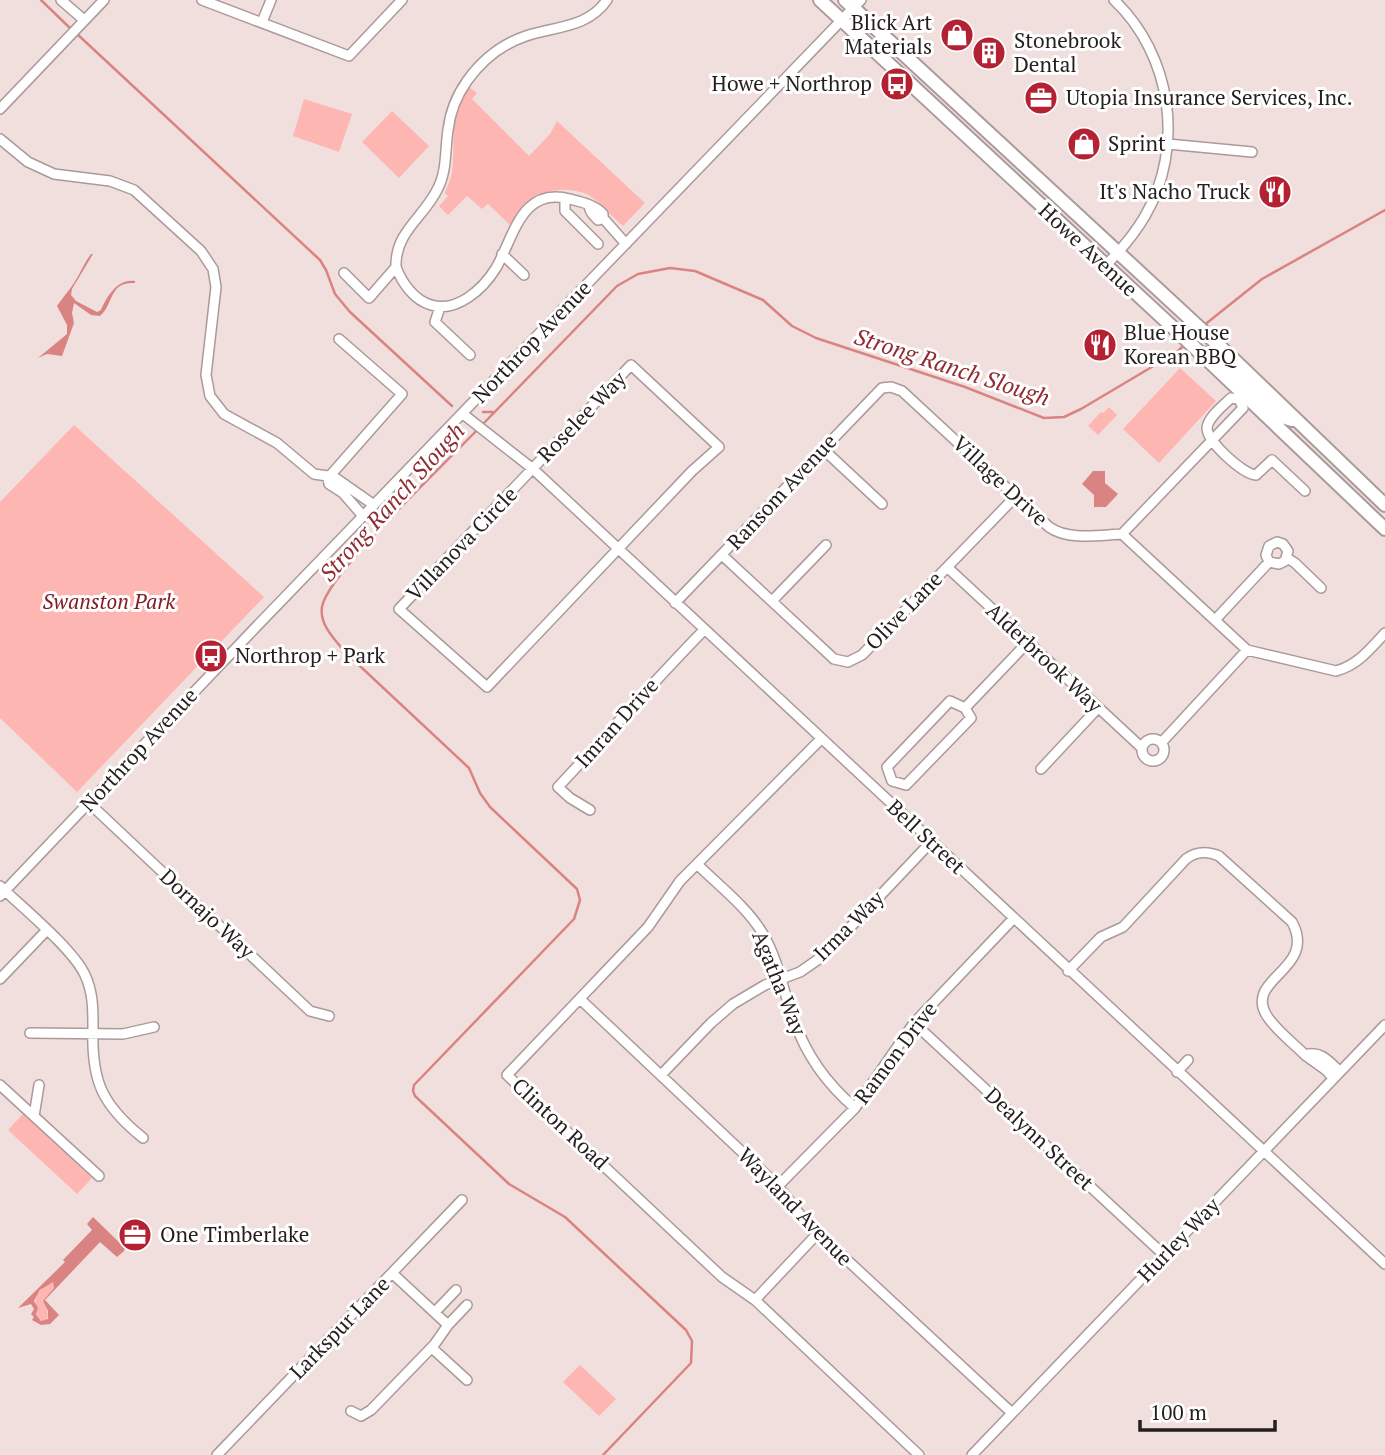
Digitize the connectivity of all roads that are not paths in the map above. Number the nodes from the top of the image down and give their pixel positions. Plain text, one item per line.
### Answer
1 (61, 0) edge
2 (104, 0) edge
3 (202, 0) edge
4 (271, 0) edge
5 (402, 0) edge
6 (607, 0) edge
7 (820, 0) edge
8 (1114, 0) edge
9 (853, 3) edge
10 (842, 20) junction
11 (262, 22) junction
12 (78, 27) junction
13 (0, 109) edge
14 (0, 139) edge
15 (1168, 144) junction
16 (1252, 152) dead end
17 (565, 198) junction
18 (598, 244) dead end
19 (626, 244) junction
20 (1118, 253) junction
21 (502, 254) junction
22 (1105, 266) junction
23 (396, 267) junction
24 (344, 273) dead end
25 (524, 275) dead end
26 (440, 307) junction
27 (339, 339) dead end
28 (1197, 351) junction
29 (470, 355) dead end
30 (1260, 385) junction
31 (891, 387) joint
32 (1241, 397) junction
33 (463, 414) junction
34 (1296, 421) junction
35 (1211, 440) junction
36 (822, 449) junction
37 (533, 470) junction
38 (328, 478) junction
39 (346, 490) junction
40 (1305, 491) dead end
41 (1016, 496) junction
42 (374, 505) junction
43 (882, 505) dead end
44 (1385, 505) edge
45 (363, 516) junction
46 (1385, 529) edge
47 (1122, 534) junction
48 (826, 545) dead end
49 (617, 549) junction
50 (722, 555) junction
51 (1287, 558) junction
52 (1269, 562) junction
53 (947, 567) junction
54 (1321, 588) dead end
55 (772, 601) junction
56 (676, 603) junction
57 (1215, 620) junction
58 (704, 630) junction
59 (1385, 633) edge
60 (1028, 642) junction
61 (1247, 650) junction
62 (965, 708) junction
63 (1098, 708) junction
64 (821, 739) junction
65 (1162, 742) junction
66 (1142, 748) junction
67 (1041, 769) dead end
68 (892, 781) junction
69 (880, 794) junction
70 (89, 803) junction
71 (590, 810) dead end
72 (931, 842) junction
73 (697, 864) junction
74 (2, 891) edge
75 (1013, 919) junction
76 (46, 931) junction
77 (1068, 971) junction
78 (0, 979) edge
79 (781, 979) junction
80 (580, 999) junction
81 (329, 1017) dead end
82 (914, 1024) junction
83 (1385, 1025) edge
84 (154, 1027) dead end
85 (30, 1033) dead end
86 (92, 1034) junction
87 (1188, 1060) dead end
88 (1177, 1072) junction
89 (1336, 1074) junction
90 (661, 1075) junction
91 (0, 1085) edge
92 (39, 1085) dead end
93 (855, 1108) junction
94 (34, 1116) junction
95 (143, 1138) dead end
96 (1262, 1152) junction
97 (99, 1176) dead end
98 (778, 1186) junction
99 (462, 1200) dead end
100 (818, 1233) junction
101 (1164, 1255) junction
102 (1385, 1265) edge
103 (392, 1273) junction
104 (456, 1290) dead end
105 (755, 1300) junction
106 (467, 1305) dead end
107 (435, 1312) junction
108 (448, 1325) junction
109 (432, 1348) junction
110 (467, 1380) dead end
111 (351, 1411) dead end
112 (1012, 1413) junction
113 (217, 1455) edge
114 (919, 1455) edge
115 (972, 1455) edge

1 - 12 street
2 - 12 street
3 - 11 street
4 - 11 street
5 - 11 street
6 - 23 street
7 - 10 main road, Howe Avenue
8 - 15 street
9 - 10 street, Northrop Avenue
9 - 20 main road, Howe Avenue
10 - 19 street, Northrop Avenue
10 - 22 main road, Howe Avenue
12 - 13 street
14 - 38 street
15 - 16 street
15 - 20 street
17 - 18 street
17 - 19 street
17 - 21 street
19 - 33 street, Northrop Avenue
20 - 22 street
20 - 30 main road, Howe Avenue
21 - 25 street
21 - 26 street
22 - 28 main road, Howe Avenue
23 - 24 street
23 - 26 street
26 - 29 street
27 - 38 street
28 - 30 main road
28 - 32 main road, Howe Avenue
30 - 34 main road, Howe Avenue
31 - 36 street, Ransom Avenue
31 - 41 street, Village Drive
32 - 34 main road
32 - 35 street
32 - 35 street
32 - 46 main road, Howe Avenue
33 - 37 street, Bell Street
33 - 42 street, Northrop Avenue
34 - 44 main road, Howe Avenue
35 - 40 street
35 - 47 street
36 - 43 street
36 - 50 street, Ransom Avenue
37 - 49 street, Bell Street
37 - 49 street, Roselee Way
37 - 49 street, Villanova Circle
38 - 39 street
39 - 42 street
39 - 45 street
41 - 47 street, Village Drive
41 - 53 street, Olive Lane
42 - 45 street, Northrop Avenue
45 - 70 street, Northrop Avenue
47 - 57 street
48 - 55 street
49 - 56 street, Bell Street
50 - 55 street, Olive Lane
50 - 56 street, Ransom Avenue
51 - 52 street
51 - 52 street
51 - 54 street
52 - 57 street
53 - 55 street, Olive Lane
53 - 60 street, Alderbrook Way
56 - 58 street, Bell Street
57 - 61 street
58 - 64 street, Bell Street
58 - 71 street, Imran Drive
59 - 61 street
60 - 62 street
60 - 63 street, Alderbrook Way
61 - 65 street
62 - 68 street
62 - 68 street
63 - 66 street, Alderbrook Way
63 - 67 street
64 - 69 street, Bell Street
64 - 73 street, Clinton Road
65 - 66 street
65 - 66 street
68 - 69 street
69 - 72 street, Bell Street
70 - 74 street, Northrop Avenue
70 - 81 street, Dornajo Way
72 - 75 street, Bell Street
72 - 79 street, Irma Way
73 - 79 street, Agatha Way
73 - 80 street, Clinton Road
74 - 76 street
75 - 77 street, Bell Street
75 - 82 street, Ramon Drive
76 - 78 street
76 - 86 street
77 - 88 street, Bell Street
77 - 89 street
79 - 90 street, Irma Way
79 - 93 street, Agatha Way
80 - 90 street, Wayland Avenue
80 - 105 street, Clinton Road
82 - 93 street, Ramon Drive
82 - 101 street, Dealynn Street
83 - 89 street, Hurley Way
84 - 86 street
85 - 86 street
86 - 95 street
87 - 88 street
88 - 96 street, Bell Street
89 - 96 street, Hurley Way
90 - 98 street, Wayland Avenue
91 - 94 street
92 - 94 street
93 - 98 street, Ramon Drive
94 - 97 street
96 - 101 street, Hurley Way
96 - 102 street, Bell Street
98 - 100 street, Wayland Avenue
99 - 103 street, Larkspur Lane
100 - 105 street
100 - 112 street, Wayland Avenue
101 - 112 street, Hurley Way
103 - 107 street
103 - 113 street, Larkspur Lane
104 - 107 street
105 - 114 street, Clinton Road
106 - 108 street
107 - 108 street
108 - 109 street
109 - 110 street
109 - 111 street
112 - 115 street, Hurley Way

